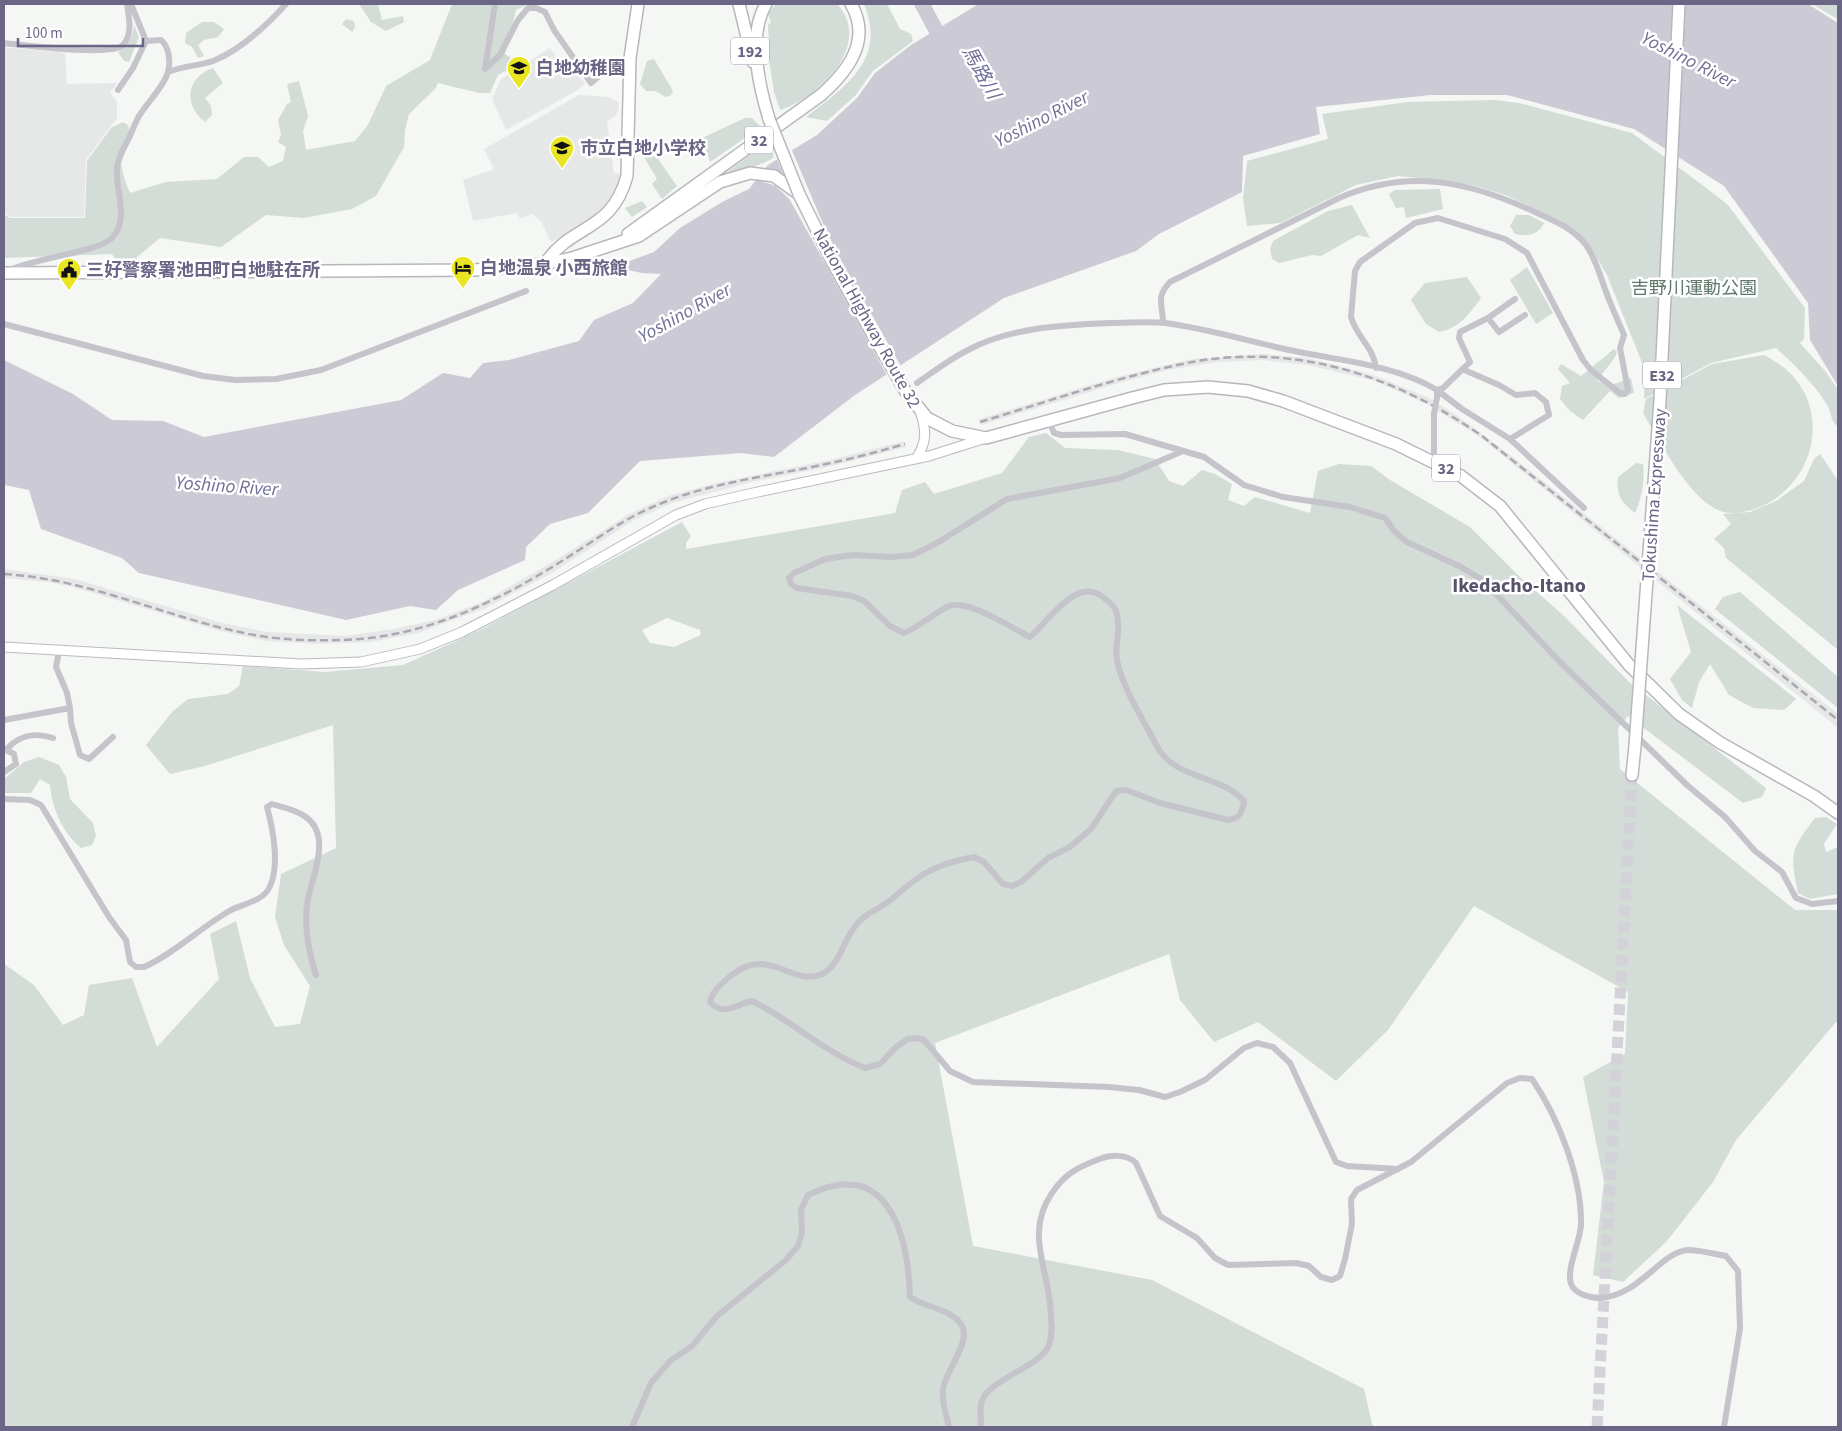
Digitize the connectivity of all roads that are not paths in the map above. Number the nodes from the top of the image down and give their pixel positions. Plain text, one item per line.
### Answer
1 (129, 4) edge
2 (286, 4) edge
3 (495, 4) edge
4 (638, 4) edge
5 (739, 4) edge
6 (766, 4) edge
7 (851, 4) edge
8 (1679, 4) edge
9 (146, 41) junction
10 (4, 43) edge
11 (630, 58) junction
12 (168, 72) junction
13 (118, 90) dead end
14 (763, 97) junction
15 (799, 194) junction
16 (609, 245) junction
17 (545, 264) junction
18 (5, 273) edge
19 (526, 290) dead end
20 (1515, 299) dead end
21 (1525, 315) dead end
22 (1488, 318) junction
23 (1163, 322) junction
24 (4, 324) edge
25 (1376, 368) junction
26 (1462, 369) junction
27 (917, 383) dead end
28 (1437, 393) junction
29 (921, 414) junction
30 (1049, 421) junction
31 (986, 438) junction
32 (1510, 439) junction
33 (1183, 451) junction
34 (917, 457) junction
35 (1434, 461) junction
36 (1584, 508) dead end
37 (4, 647) edge
38 (59, 651) junction
39 (70, 708) junction
40 (4, 720) edge
41 (113, 737) dead end
42 (53, 738) dead end
43 (5, 750) edge
44 (4, 772) edge
45 (1632, 776) tunnel mouth
46 (4, 799) edge
47 (1838, 813) edge
48 (1838, 901) edge
49 (316, 974) dead end
50 (1398, 1168) junction
51 (632, 1427) edge
52 (949, 1427) edge
53 (981, 1427) edge
54 (1724, 1427) edge

1 - 9 street
1 - 10 street
2 - 12 street
3 - 11 street
4 - 11 highway
5 - 14 highway, 192
6 - 14 highway, National Highway Route 32 / 32
7 - 16 highway, National Highway Route 32 / 32
8 - 45 highway, Tokushima Expressway / E32, bridge
9 - 12 street
9 - 13 street
11 - 17 highway
12 - 18 street
14 - 15 highway, National Highway Route 32 / 32, bridge
15 - 16 highway, National Highway Route 32 / 32
15 - 29 highway, National Highway Route 32 / 32
16 - 17 highway, National Highway Route 32 / 32
17 - 18 highway, National Highway Route 32 / 32
19 - 24 street
20 - 22 street
21 - 22 street
22 - 26 street
23 - 25 street
23 - 25 street
23 - 27 street
25 - 28 street
26 - 28 street
26 - 32 street
28 - 32 street
28 - 35 street, bridge
29 - 31 highway, National Highway Route 32 / 32
29 - 34 street
30 - 31 highway, National Highway Route 32 / 32
30 - 33 street
30 - 35 highway, National Highway Route 32 / 32
31 - 34 street
32 - 36 street
33 - 48 street
33 - 50 street
34 - 38 street
35 - 47 highway, National Highway Route 32 / 32
37 - 38 street
38 - 39 street
39 - 40 street
39 - 41 street
42 - 43 street
43 - 44 street
46 - 49 street
50 - 53 street
50 - 54 street
51 - 52 street

